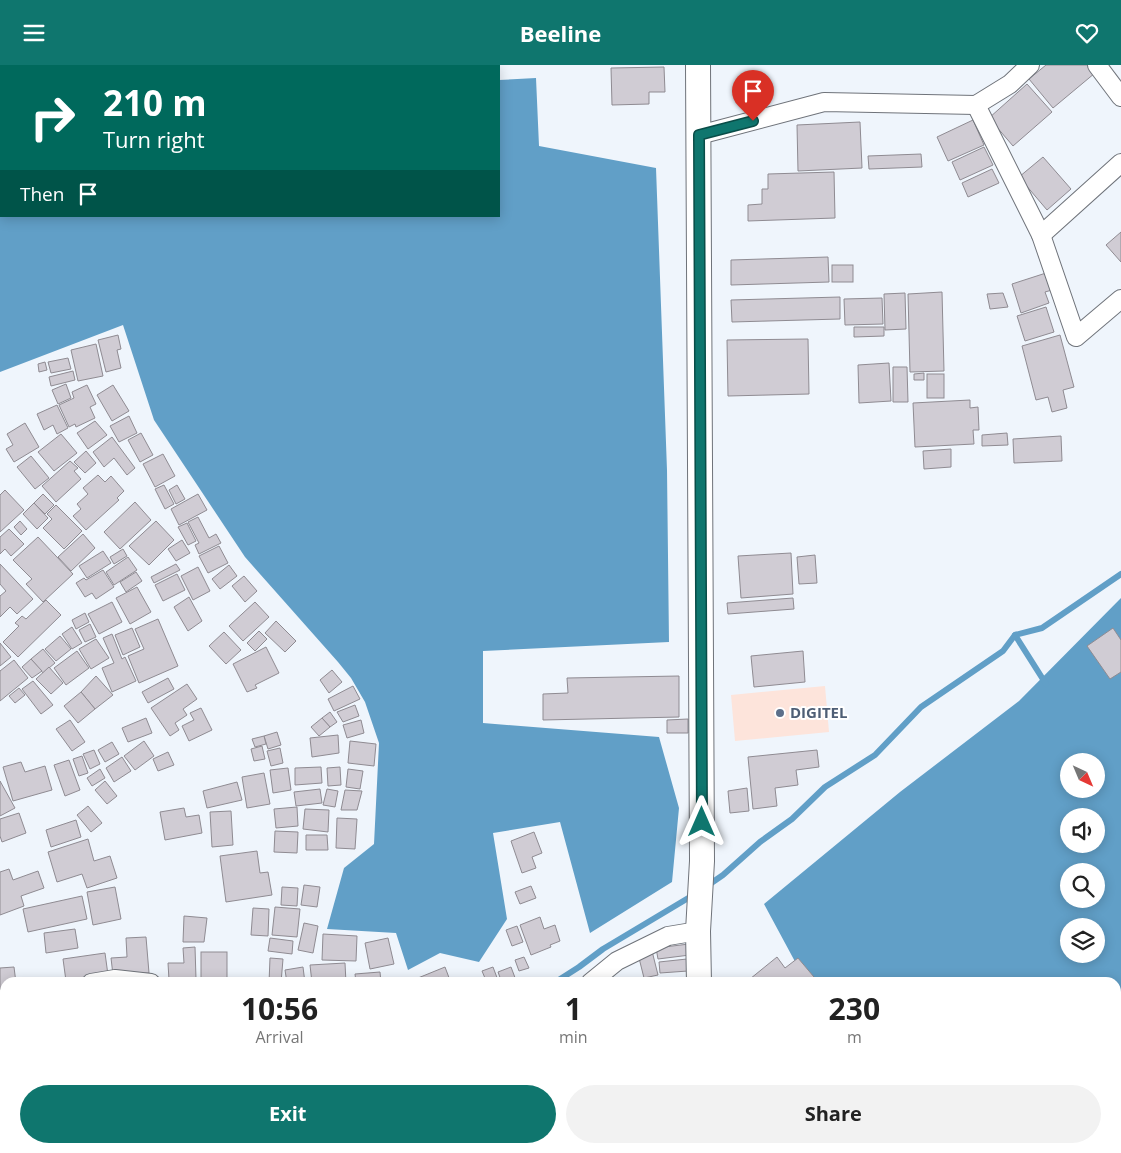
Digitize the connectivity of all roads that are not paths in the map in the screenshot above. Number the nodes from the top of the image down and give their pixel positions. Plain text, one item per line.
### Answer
1 (698, 65) edge
2 (1030, 65) edge
3 (1097, 65) edge
4 (1121, 97) edge
5 (976, 105) junction
6 (699, 135) junction
7 (1121, 163) edge
8 (1041, 235) junction
9 (1121, 299) edge
10 (698, 925) junction
11 (597, 977) edge
12 (699, 977) edge

1 - 6 main road
2 - 5 street
3 - 4 street
5 - 6 street
5 - 8 street
6 - 10 main road
7 - 8 street
8 - 9 street
10 - 11 street
10 - 12 main road

